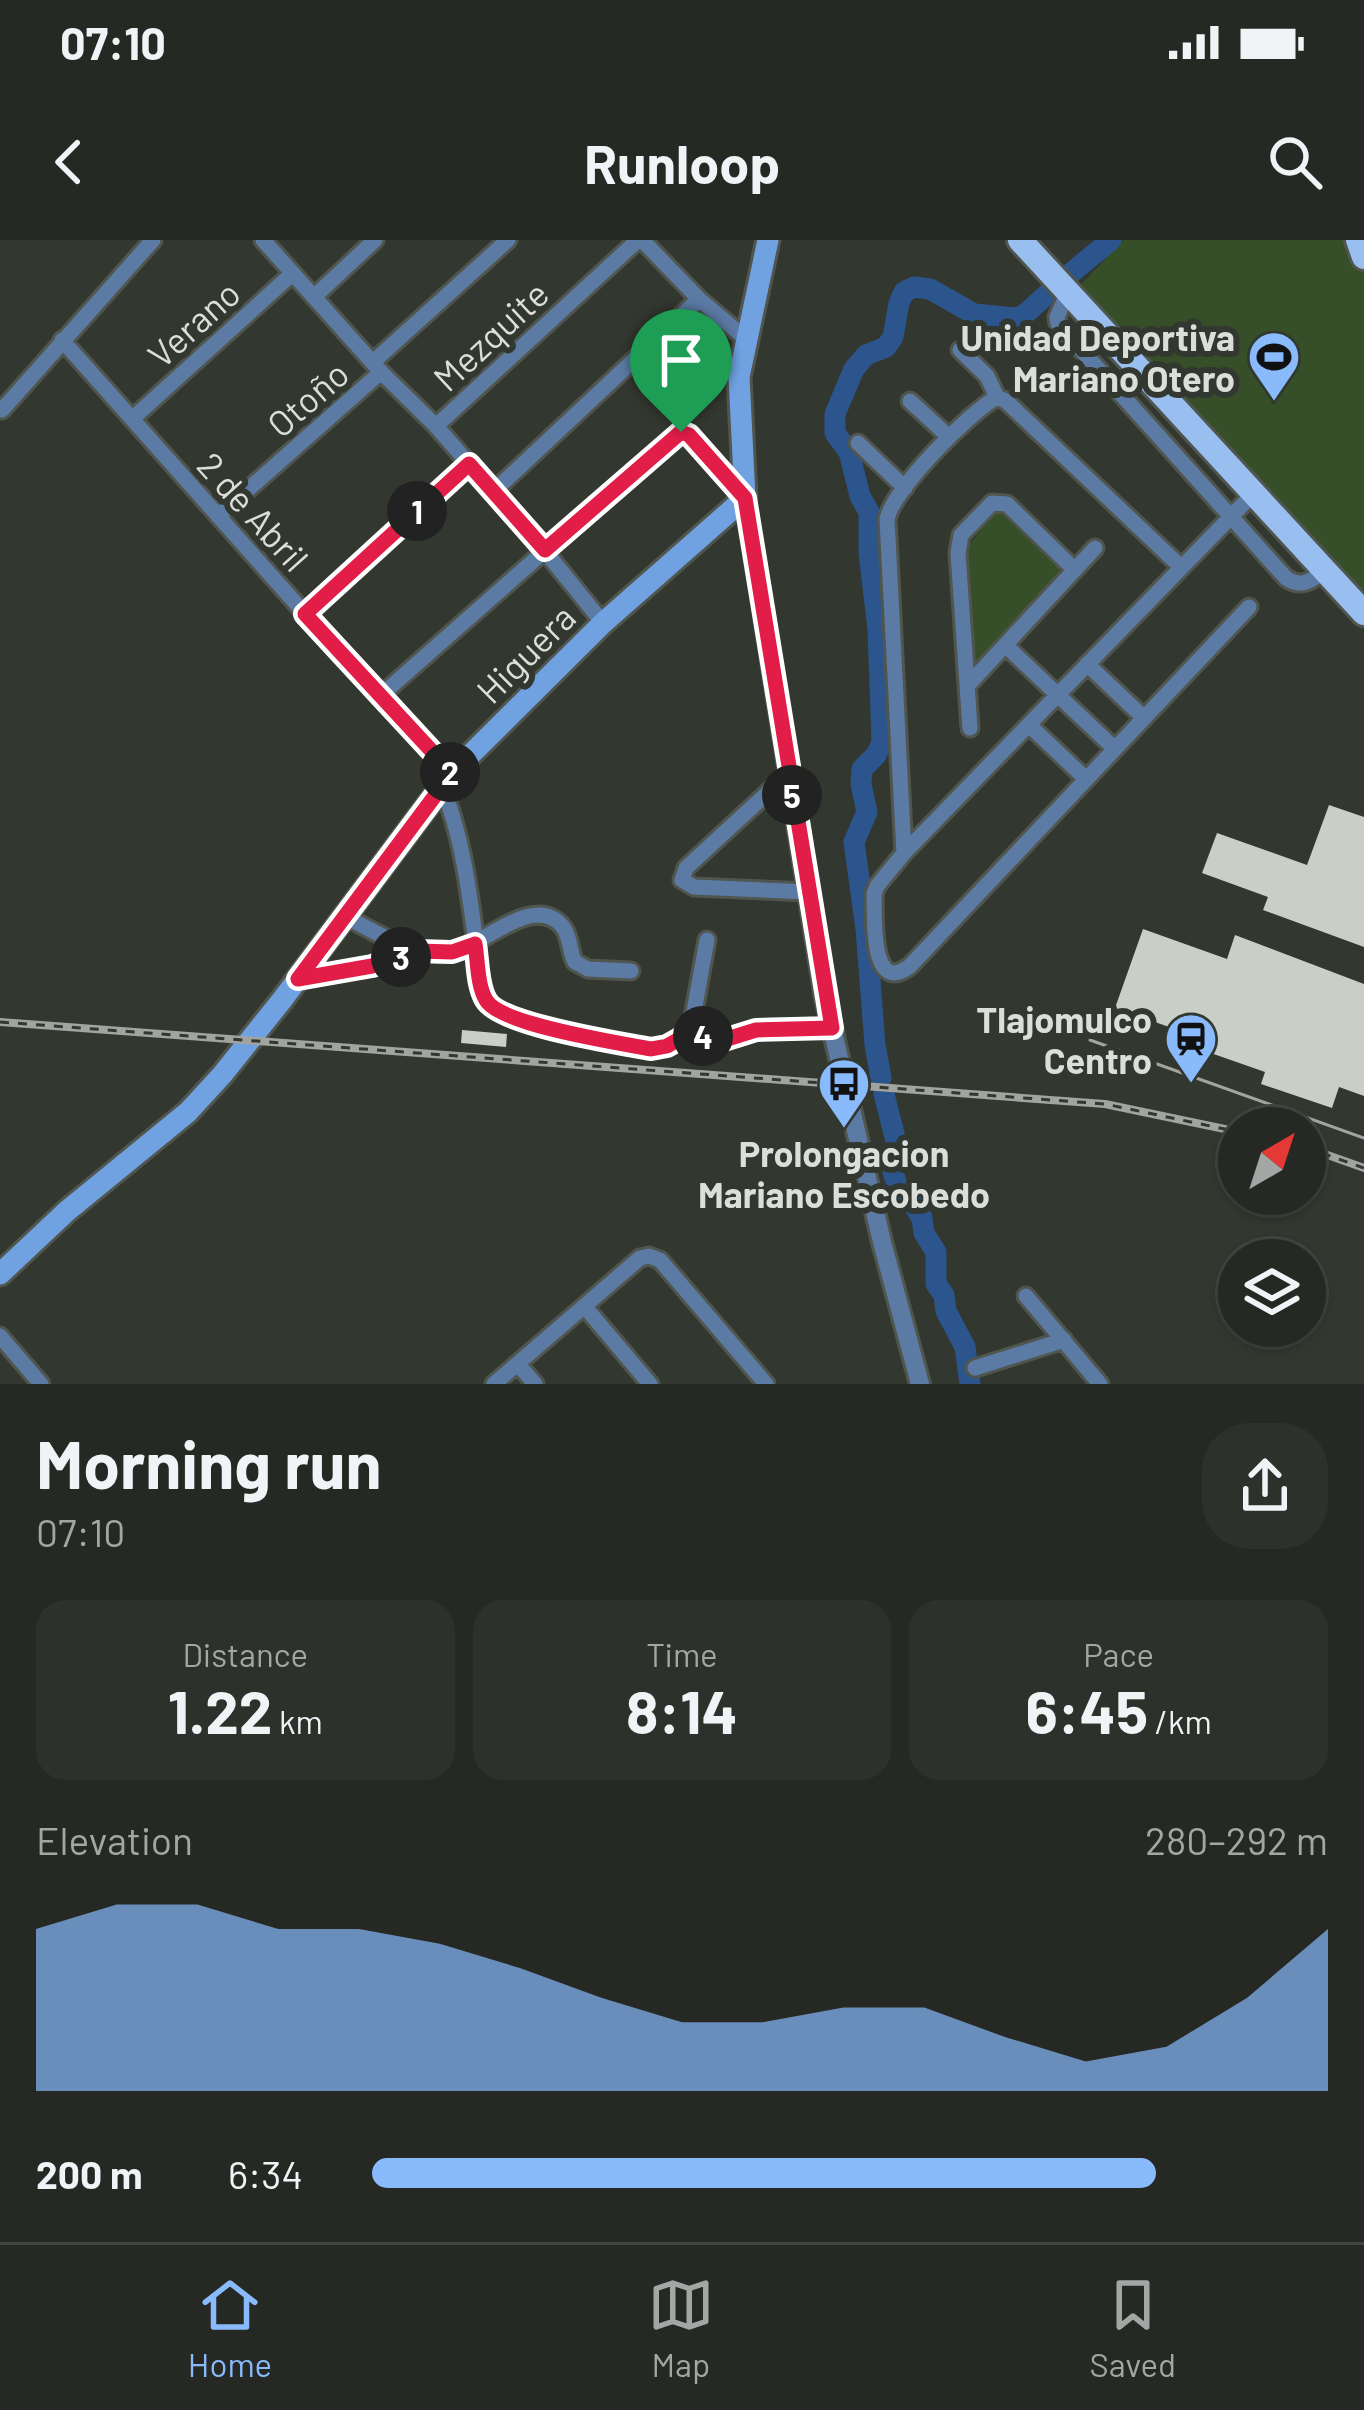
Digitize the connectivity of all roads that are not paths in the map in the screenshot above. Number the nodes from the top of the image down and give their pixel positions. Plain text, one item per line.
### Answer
1 (153, 240) edge
2 (263, 240) edge
3 (375, 240) edge
4 (508, 240) edge
5 (640, 240) edge
6 (769, 240) edge
7 (1020, 240) edge
8 (1358, 240) edge
9 (1364, 257) edge
10 (293, 273) junction
11 (1068, 292) junction
12 (315, 296) junction
13 (699, 299) junction
14 (746, 339) junction
15 (62, 340) junction
16 (960, 350) dead end
17 (377, 367) junction
18 (997, 398) junction
19 (910, 400) dead end
20 (2, 410) edge
21 (132, 419) junction
22 (436, 426) junction
23 (949, 437) junction
24 (858, 443) dead end
25 (469, 464) junction
26 (904, 488) junction
27 (493, 492) junction
28 (1254, 494) junction
29 (745, 498) junction
30 (218, 516) junction
31 (1230, 516) junction
32 (1095, 548) dead end
33 (545, 550) junction
34 (1181, 567) junction
35 (1075, 570) junction
36 (1325, 571) junction
37 (1249, 608) dead end
38 (1364, 613) edge
39 (305, 614) junction
40 (602, 623) junction
41 (1005, 645) junction
42 (1087, 664) junction
43 (969, 684) junction
44 (1058, 694) junction
45 (380, 697) junction
46 (1143, 717) junction
47 (1029, 724) junction
48 (970, 728) dead end
49 (1114, 748) junction
50 (788, 774) junction
51 (1085, 778) junction
52 (447, 779) junction
53 (904, 853) junction
54 (808, 892) junction
55 (344, 916) junction
56 (707, 940) dead end
57 (475, 944) junction
58 (418, 951) junction
59 (631, 971) dead end
60 (298, 979) junction
61 (832, 1028) junction
62 (690, 1033) junction
63 (0, 1274) edge
64 (1026, 1296) dead end
65 (585, 1306) junction
66 (0, 1336) edge
67 (1064, 1340) junction
68 (518, 1364) junction
69 (975, 1368) dead end
70 (40, 1384) edge
71 (494, 1384) edge
72 (535, 1384) edge
73 (650, 1384) edge
74 (766, 1384) edge
75 (920, 1384) edge
76 (1100, 1384) edge

1 - 15 street
2 - 10 street
3 - 12 street
4 - 17 street, Otoño
5 - 13 street
5 - 22 street, Mezquite
6 - 14 main road
7 - 11 main road
8 - 9 main road
10 - 12 street
10 - 21 street, Verano
11 - 28 main road
11 - 31 street
12 - 17 street
13 - 14 street
13 - 27 street
14 - 29 main road
15 - 20 street
15 - 21 street, 2 de Abril
16 - 18 street
17 - 22 street
17 - 30 street, Otoño
18 - 23 street
18 - 34 street
19 - 23 street
21 - 30 street, 2 de Abril
22 - 25 street
23 - 26 street
24 - 26 street
25 - 27 street
25 - 39 street
26 - 53 street
27 - 33 street
28 - 31 street
28 - 36 main road
29 - 33 street
29 - 40 main road, Higuera
29 - 50 street
30 - 39 street, 2 de Abril
31 - 34 street
31 - 36 street
32 - 35 street
33 - 40 street
33 - 45 street
34 - 42 street
35 - 41 street
35 - 43 street
36 - 38 main road
37 - 46 street
39 - 45 street, 2 de Abril
40 - 52 main road, Higuera
41 - 43 street
41 - 44 street
42 - 44 street
42 - 46 street
43 - 48 street
44 - 47 street
44 - 49 street
45 - 52 street, 2 de Abril
46 - 49 street
47 - 51 street
47 - 53 street
49 - 51 street
50 - 54 street
50 - 54 street
51 - 53 street
52 - 55 main road, Higuera
52 - 57 street
54 - 61 street
55 - 58 street
55 - 60 main road, Higuera
56 - 62 street
57 - 58 street
57 - 59 street
57 - 62 street
58 - 60 street
60 - 63 main road, Higuera
61 - 62 street
61 - 75 street
64 - 67 street
65 - 68 street
65 - 73 street
65 - 74 street
66 - 70 street
67 - 69 street
67 - 76 street
68 - 71 street
68 - 72 street

